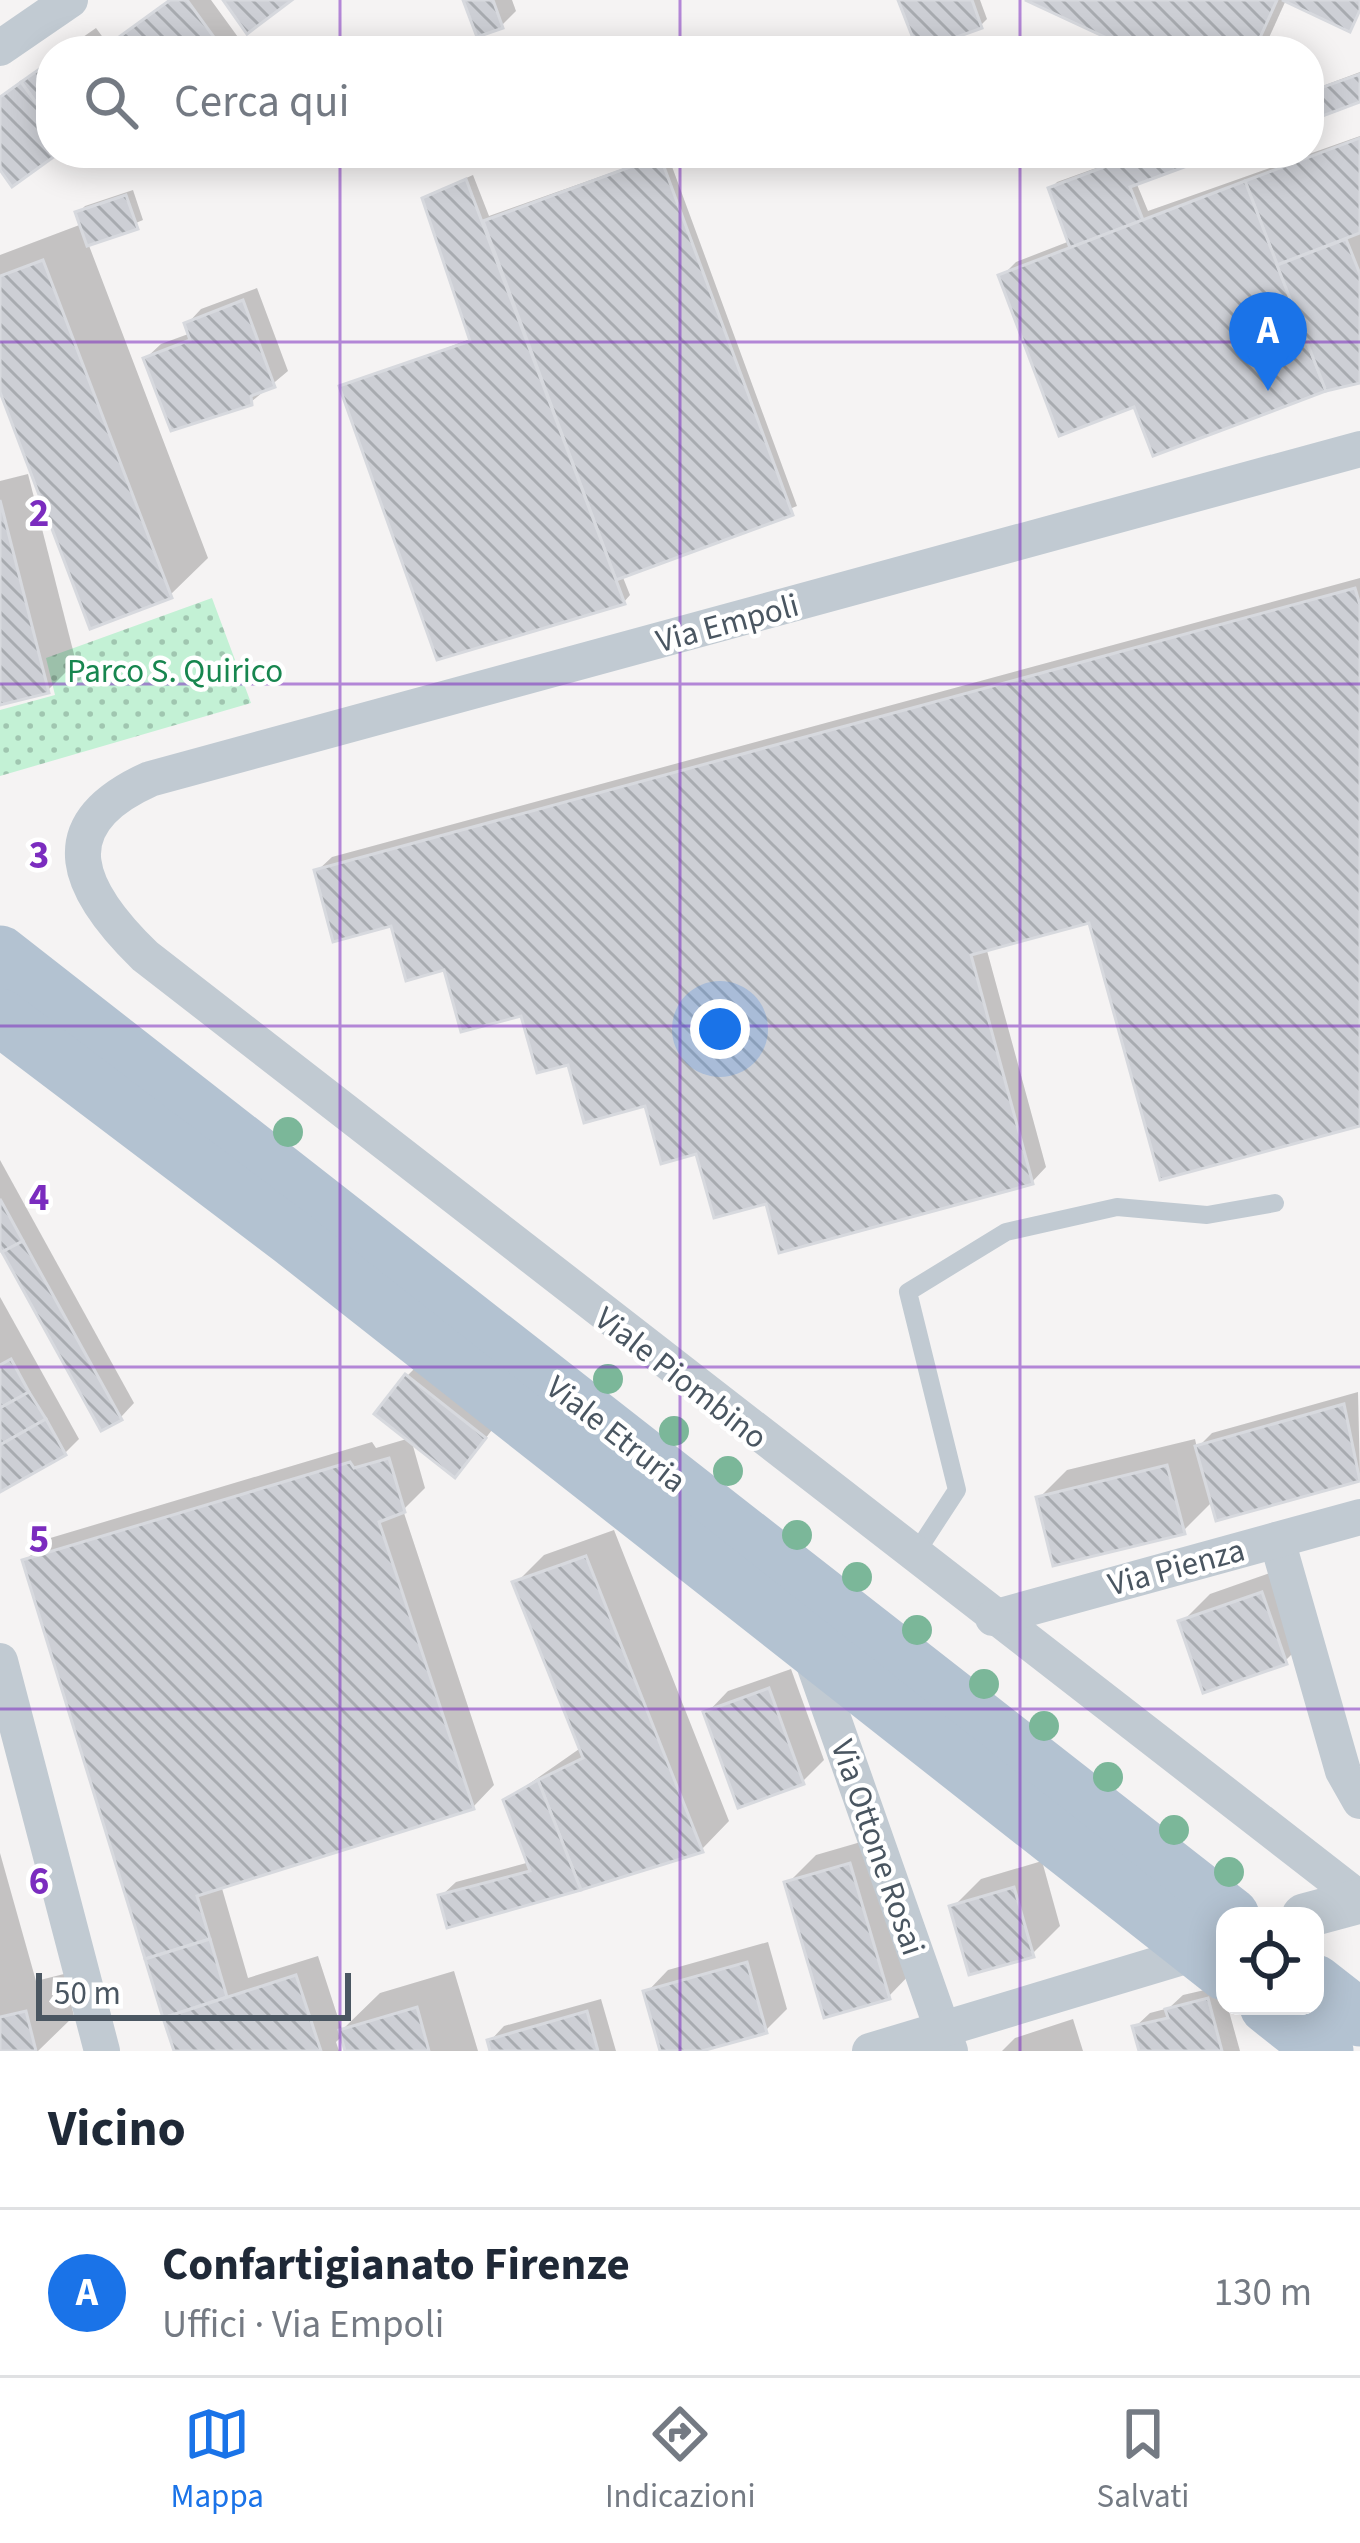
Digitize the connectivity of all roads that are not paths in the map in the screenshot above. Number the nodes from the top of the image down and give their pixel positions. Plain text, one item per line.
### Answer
1 (70, 0) edge
2 (0, 47) edge
3 (1360, 448) edge
4 (100, 810) joint
5 (0, 954) edge
6 (0, 1017) edge
7 (1275, 1203) dead end
8 (305, 1219) junction
9 (1360, 1516) edge
10 (1277, 1540) junction
11 (914, 1556) junction
12 (992, 1618) junction
13 (806, 1643) junction
14 (0, 1661) edge
15 (1360, 1802) edge
16 (1360, 1900) edge
17 (1324, 1910) edge
18 (1216, 1945) edge
19 (1216, 1946) edge
20 (1216, 1948) edge
21 (1324, 1989) edge
22 (1279, 2015) edge
23 (1360, 2018) edge
24 (947, 2041) edge
25 (102, 2051) edge
26 (870, 2051) edge
27 (1325, 2051) edge

1 - 2 street
3 - 4 street, Via Empoli
4 - 11 street, Viale Piombino
5 - 8 main road, Viale Etruria
6 - 8 main road, Viale Etruria
7 - 11 lane
8 - 13 main road, Viale Etruria
8 - 18 main road, Viale Etruria
9 - 10 street, Via Pienza
10 - 12 street, Via Pienza
10 - 15 street
11 - 12 street, Viale Piombino
12 - 16 street, Viale Piombino
13 - 19 main road, Viale Etruria
13 - 24 street, Via Ottone Rosai
14 - 25 street
16 - 17 street
20 - 24 street
21 - 23 main road
22 - 27 main road
24 - 26 street

